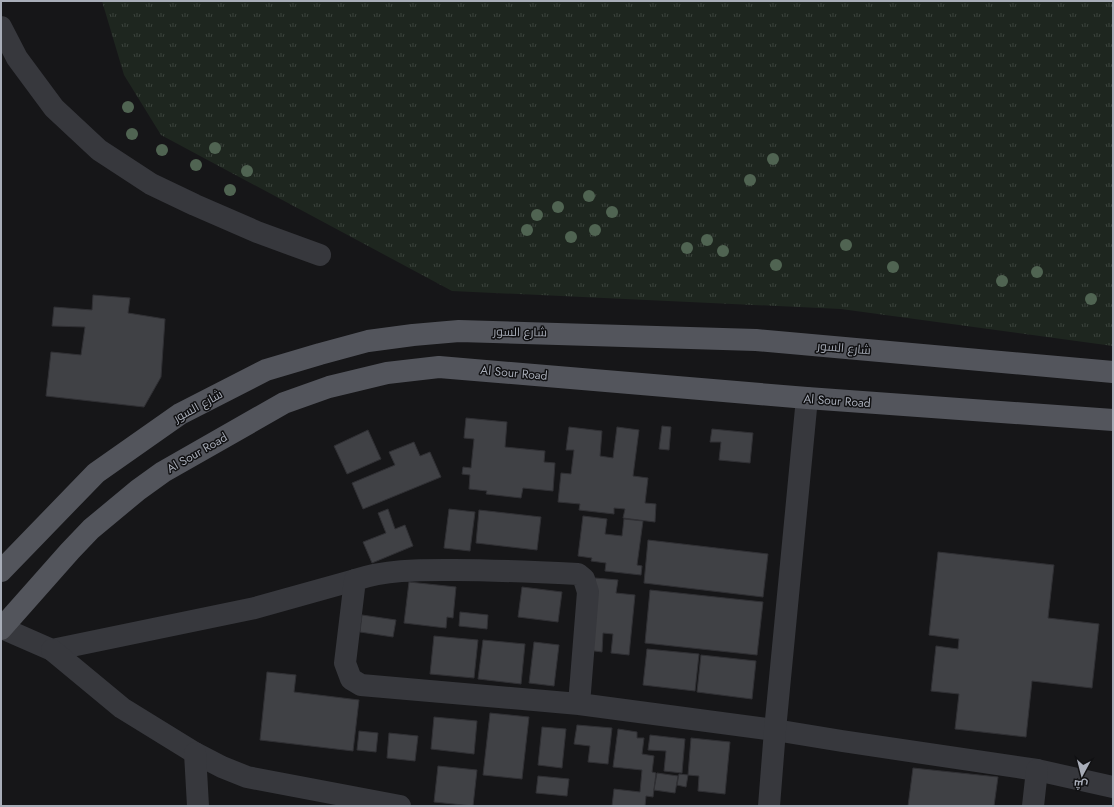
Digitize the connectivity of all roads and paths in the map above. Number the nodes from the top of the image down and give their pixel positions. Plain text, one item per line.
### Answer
1 (1, 27) edge
2 (320, 255) dead end
3 (1113, 372) edge
4 (807, 398) junction
5 (1113, 420) edge
6 (1, 571) edge
7 (355, 580) junction
8 (1, 628) edge
9 (52, 650) junction
10 (579, 704) junction
11 (775, 730) junction
12 (195, 753) junction
13 (1037, 770) junction
14 (1113, 787) edge
15 (198, 806) edge
16 (400, 806) edge
17 (769, 806) edge
18 (1033, 806) edge

1 - 2 street
3 - 6 main road, شارع السور
4 - 5 main road, Al Sour Road
4 - 8 main road, Al Sour Road
4 - 11 street
7 - 9 street
7 - 10 street
7 - 10 street
8 - 9 street
9 - 12 street
10 - 11 street
11 - 13 street
11 - 17 street
12 - 15 street
12 - 16 street
13 - 14 street
13 - 18 street

